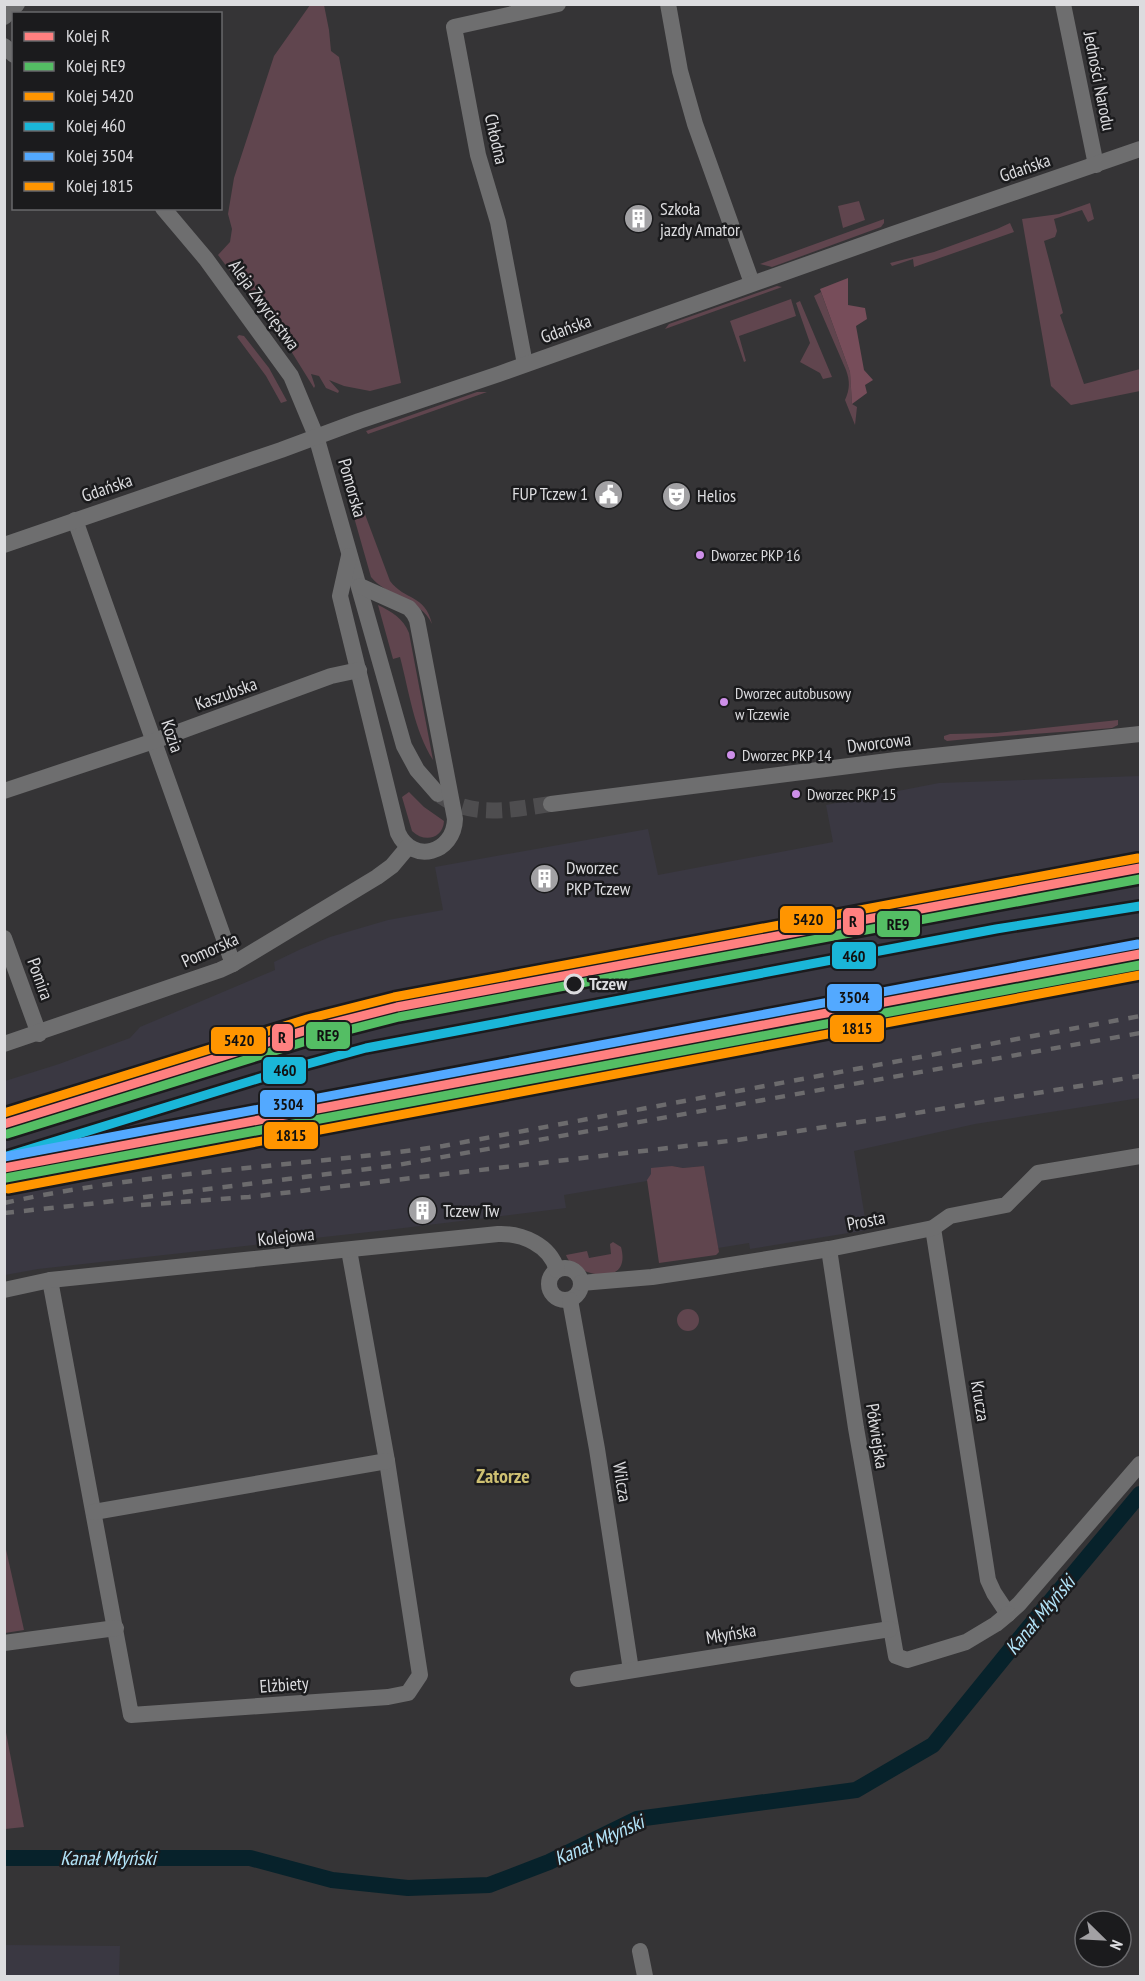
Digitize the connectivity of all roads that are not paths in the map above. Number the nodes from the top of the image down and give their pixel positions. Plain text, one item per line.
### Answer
1 (17, 4) edge
2 (558, 4) edge
3 (668, 4) edge
4 (1063, 4) edge
5 (4, 17) edge
6 (1140, 149) edge
7 (1096, 165) junction
8 (165, 210) edge
9 (752, 284) junction
10 (525, 364) junction
11 (316, 436) junction
12 (75, 520) junction
13 (4, 545) edge
14 (350, 552) junction
15 (360, 586) junction
16 (359, 670) junction
17 (1140, 734) edge
18 (154, 741) junction
19 (4, 791) edge
20 (438, 794) tunnel mouth
21 (551, 804) tunnel mouth
22 (408, 847) junction
23 (4, 938) edge
24 (233, 964) junction
25 (39, 1034) junction
26 (4, 1044) edge
27 (1140, 1156) edge
28 (933, 1228) junction
29 (829, 1249) junction
30 (349, 1251) junction
31 (557, 1269) junction
32 (50, 1280) junction
33 (581, 1283) junction
34 (4, 1290) edge
35 (570, 1300) junction
36 (387, 1461) junction
37 (1140, 1464) edge
38 (94, 1512) junction
39 (1008, 1614) junction
40 (116, 1628) junction
41 (890, 1629) junction
42 (4, 1643) edge
43 (631, 1670) junction
44 (578, 1679) dead end
45 (640, 1951) dead end
46 (645, 1977) edge

1 - 5 street
2 - 10 street, Chłodna
3 - 9 street
4 - 7 street, Jedności Narodu
6 - 7 street, Gdańska
7 - 9 street, Gdańska
8 - 11 street, Aleja Zwycięstwa
9 - 10 street, Gdańska
10 - 11 street, Gdańska
11 - 12 street, Gdańska
11 - 14 street, Pomorska
12 - 13 street, Gdańska
12 - 18 street, Kozia
14 - 15 street, Pomorska
14 - 16 street, Pomorska
15 - 20 street, Pomorska
15 - 22 street
16 - 18 street, Kaszubska
16 - 22 street, Pomorska
17 - 21 street, Dworcowa
18 - 19 street, Kaszubska
18 - 24 street, Kozia
22 - 24 street, Pomorska
23 - 25 street, Pomira
24 - 25 street, Pomorska
25 - 26 street, Pomorska
27 - 28 street, Prosta
28 - 29 street, Prosta
28 - 39 street, Krucza
29 - 33 street, Prosta
29 - 41 street, Półwiejska
30 - 31 street, Kolejowa
30 - 32 street, Kolejowa
30 - 36 street, Elżbiety
31 - 33 street
31 - 35 street
32 - 34 street, Kolejowa
32 - 38 street, Elżbiety
33 - 35 street
35 - 43 street, Wilcza
36 - 38 street
36 - 40 street, Elżbiety
37 - 39 street
38 - 40 street, Elżbiety
39 - 41 street, Półwiejska
40 - 42 street
41 - 43 street, Młyńska
43 - 44 street, Młyńska
45 - 46 street

